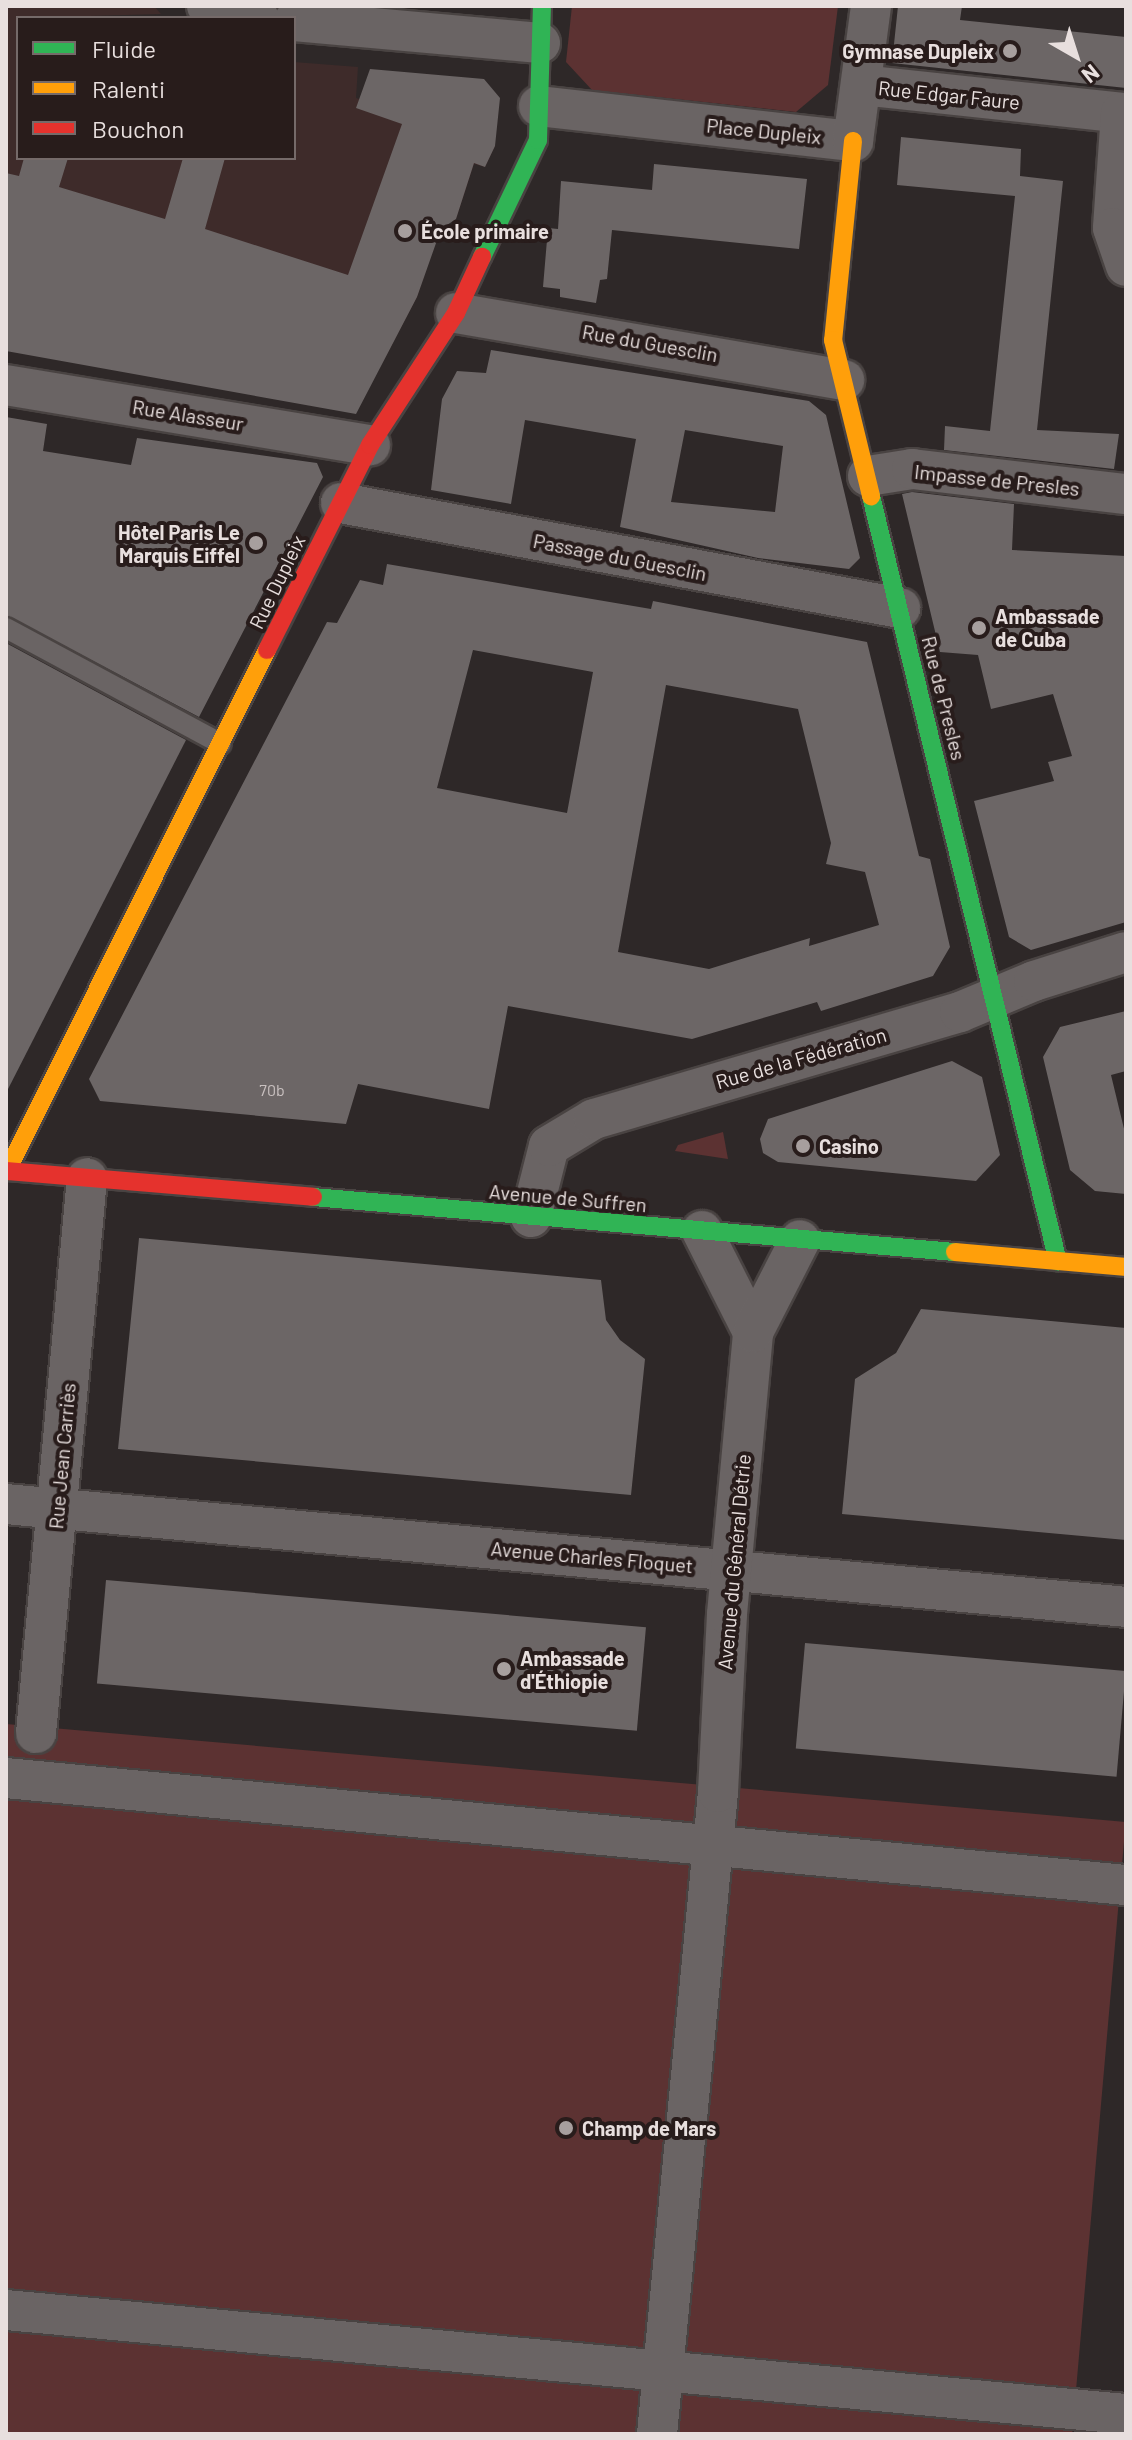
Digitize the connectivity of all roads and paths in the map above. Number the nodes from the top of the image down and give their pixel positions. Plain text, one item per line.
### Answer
1 (207, 6) edge
2 (871, 6) edge
3 (250, 16) edge
4 (296, 21) edge
5 (541, 24) edge
6 (861, 85) junction
7 (1124, 102) edge
8 (539, 106) junction
9 (853, 141) junction
10 (1126, 266) edge
11 (456, 313) junction
12 (844, 380) junction
13 (6, 385) edge
14 (370, 445) junction
15 (868, 476) junction
16 (1126, 494) edge
17 (341, 503) junction
18 (900, 608) junction
19 (6, 628) edge
20 (221, 744) junction
21 (1126, 952) edge
22 (995, 999) junction
23 (6, 1171) edge
24 (87, 1178) junction
25 (531, 1217) junction
26 (702, 1231) junction
27 (800, 1240) junction
28 (1058, 1262) junction
29 (1126, 1267) edge
30 (753, 1308) junction
31 (6, 1504) edge
32 (57, 1509) junction
33 (732, 1569) junction
34 (1126, 1607) edge
35 (36, 1733) dead end
36 (6, 1778) edge
37 (713, 1846) junction
38 (1126, 1885) edge
39 (6, 2310) edge
40 (662, 2373) junction
41 (1126, 2414) edge
42 (657, 2434) edge

1 - 3 street
2 - 6 street
4 - 5 street
5 - 8 street, Rue Dupleix
6 - 7 street, Rue Edgar Faure
6 - 9 street
7 - 10 street, Rue Edgar Faure
8 - 9 street, Place Dupleix
8 - 11 street, Rue Dupleix
9 - 12 street, Rue de Presles
11 - 12 street, Rue du Guesclin
11 - 14 street, Rue Dupleix
12 - 15 street, Rue de Presles
13 - 14 street, Rue Alasseur
14 - 17 street, Rue Dupleix
15 - 16 street, Impasse de Presles
15 - 18 street, Rue de Presles
17 - 18 street, Passage du Guesclin
17 - 20 street, Rue Dupleix
18 - 22 street, Rue de Presles
19 - 20 lane
20 - 23 street, Rue Dupleix
21 - 22 street, Rue de la Fédération
22 - 25 street, Rue de la Fédération
22 - 28 street, Rue de Presles
23 - 24 street, Avenue de Suffren
24 - 25 street, Avenue de Suffren
24 - 32 street, Rue Jean Carriès
25 - 26 street, Avenue de Suffren
26 - 27 street, Avenue de Suffren
26 - 30 street
27 - 28 street, Avenue de Suffren
27 - 30 street, Avenue du Général Détrie
28 - 29 street, Avenue de Suffren
30 - 33 street, Avenue du Général Détrie
31 - 32 street, Avenue Charles Floquet
32 - 33 street, Avenue Charles Floquet
32 - 35 street, Rue Jean Carriès
33 - 34 street, Avenue Charles Floquet
33 - 37 street, Avenue du Général Détrie
36 - 37 street
37 - 38 street
37 - 40 street, Avenue du Général Détrie
39 - 40 street
40 - 41 street
40 - 42 street, Avenue du Général Détrie

